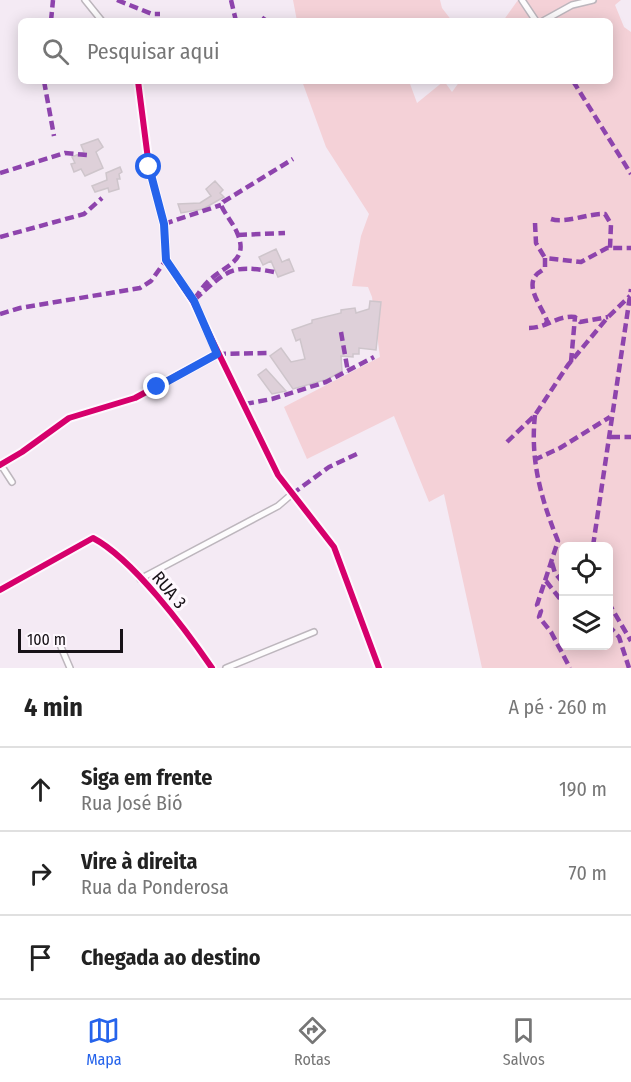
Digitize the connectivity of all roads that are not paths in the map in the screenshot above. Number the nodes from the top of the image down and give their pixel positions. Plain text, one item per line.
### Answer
1 (85, 0) edge
2 (522, 0) edge
3 (593, 0) edge
4 (100, 18) edge
5 (534, 18) edge
6 (549, 18) edge
7 (138, 84) edge
8 (217, 354) junction
9 (1, 465) edge
10 (12, 482) dead end
11 (292, 494) junction
12 (140, 579) junction
13 (0, 590) edge
14 (314, 632) dead end
15 (61, 646) dead end
16 (68, 668) edge
17 (212, 668) edge
18 (226, 668) edge
19 (379, 668) edge

1 - 4 street
2 - 5 street
3 - 6 street
7 - 8 street
8 - 9 street
8 - 11 street
9 - 10 street
11 - 12 street
11 - 19 street
12 - 13 street, RUA 3
12 - 17 street, RUA 3
14 - 18 street
15 - 16 street

